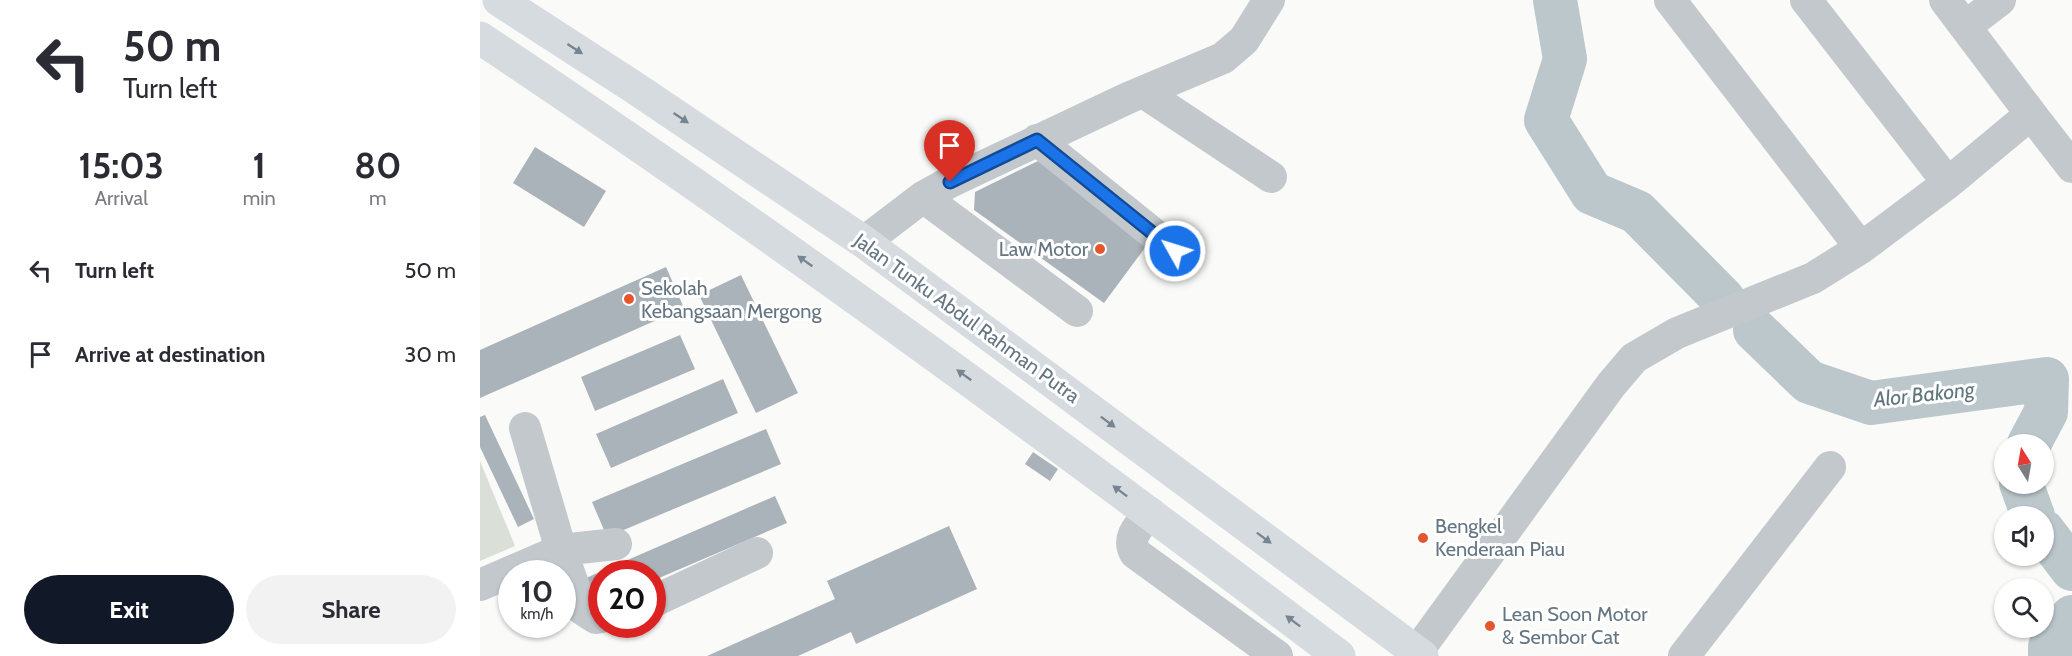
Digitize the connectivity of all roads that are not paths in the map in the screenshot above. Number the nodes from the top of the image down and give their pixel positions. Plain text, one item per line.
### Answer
1 (499, 0) edge
2 (1269, 0) edge
3 (1670, 0) edge
4 (1806, 0) edge
5 (1945, 0) edge
6 (2000, 0) edge
7 (1966, 26) junction
8 (480, 38) edge
9 (1143, 92) junction
10 (2031, 114) junction
11 (1037, 140) junction
12 (2072, 167) edge
13 (1271, 177) dead end
14 (1948, 183) junction
15 (923, 196) junction
16 (864, 242) junction
17 (1862, 248) junction
18 (1175, 251) dead end
19 (1077, 312) dead end
20 (525, 428) dead end
21 (1830, 467) dead end
22 (1149, 513) junction
23 (616, 544) dead end
24 (561, 550) junction
25 (757, 553) dead end
26 (480, 585) edge
27 (666, 595) edge
28 (588, 613) edge
29 (1419, 654) edge
30 (1277, 656) edge
31 (1340, 656) edge
32 (1684, 656) edge

1 -> 16 main road, Jalan Tunku Abdul Rahman Putra
2 - 9 street
3 - 17 street
4 - 14 street
5 - 7 street
6 - 7 street
7 - 10 street
22 -> 8 main road
9 - 11 street
9 - 13 street
10 - 12 street
10 - 14 street
11 - 15 street
11 - 18 street
14 - 17 street
15 - 16 street
15 - 19 street
16 -> 29 main road, Jalan Tunku Abdul Rahman Putra
17 - 29 street
20 - 24 street
21 - 32 street
22 - 30 street
31 -> 22 main road
23 - 24 street
24 - 26 street
24 - 28 street
25 - 27 street

